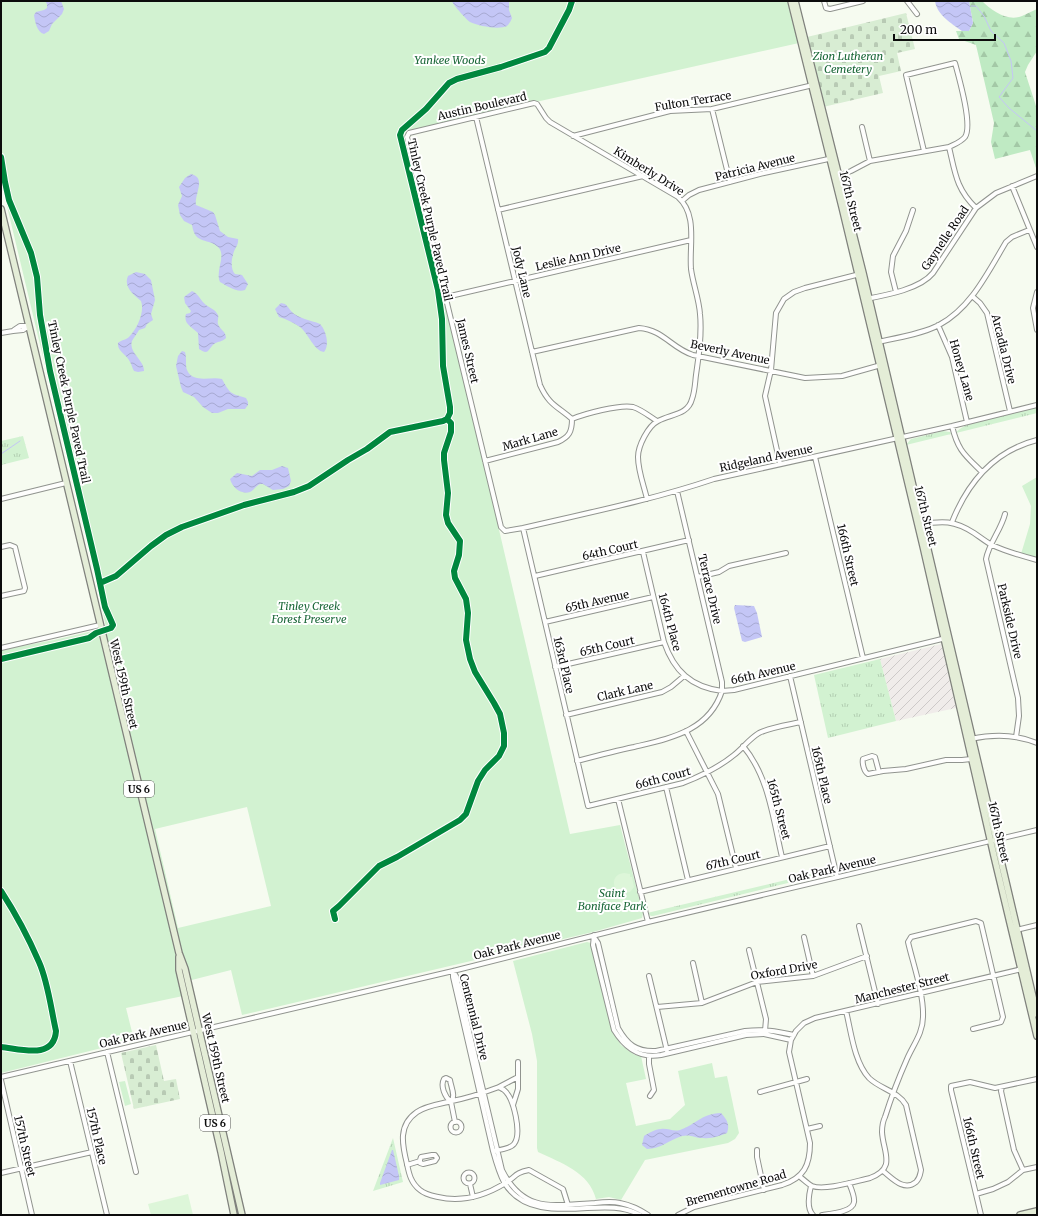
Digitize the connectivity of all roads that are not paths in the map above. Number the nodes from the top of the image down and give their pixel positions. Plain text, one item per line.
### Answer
1 (791, 1) edge
2 (795, 1) edge
3 (824, 1) edge
4 (863, 1) edge
5 (907, 1) edge
6 (917, 14) dead end
7 (813, 85) junction
8 (537, 104) joint
9 (712, 109) junction
10 (476, 117) junction
11 (862, 127) dead end
12 (409, 133) joint
13 (574, 136) junction
14 (949, 146) junction
15 (924, 150) junction
16 (832, 158) junction
17 (870, 161) junction
18 (643, 176) junction
19 (837, 176) junction
20 (1037, 176) edge
21 (730, 182) junction
22 (1012, 186) junction
23 (682, 200) junction
24 (976, 208) junction
25 (1, 209) edge
26 (498, 210) junction
27 (913, 210) dead end
28 (1029, 230) junction
29 (691, 240) junction
30 (1037, 247) edge
31 (860, 274) junction
32 (515, 280) junction
33 (896, 292) junction
34 (1037, 292) edge
35 (972, 296) junction
36 (446, 297) junction
37 (866, 299) junction
38 (938, 325) junction
39 (29, 326) junction
40 (1037, 330) edge
41 (1, 333) edge
42 (877, 342) junction
43 (532, 352) junction
44 (698, 356) junction
45 (882, 365) junction
46 (771, 370) junction
47 (1037, 404) edge
48 (1010, 411) junction
49 (572, 420) junction
50 (657, 421) junction
51 (967, 422) junction
52 (952, 426) junction
53 (900, 438) junction
54 (1037, 440) edge
55 (815, 457) junction
56 (485, 460) junction
57 (780, 464) junction
58 (982, 472) junction
59 (66, 483) junction
60 (677, 491) junction
61 (1, 499) edge
62 (647, 499) junction
63 (1005, 514) dead end
64 (952, 522) junction
65 (920, 524) junction
66 (501, 527) joint
67 (523, 528) junction
68 (689, 540) junction
69 (991, 545) junction
70 (1, 547) edge
71 (643, 552) junction
72 (786, 552) dead end
73 (1037, 560) edge
74 (534, 576) junction
75 (698, 577) junction
76 (1, 596) edge
77 (653, 597) junction
78 (545, 622) junction
79 (100, 625) junction
80 (946, 638) junction
81 (664, 642) junction
82 (1, 648) edge
83 (863, 658) junction
84 (555, 667) junction
85 (684, 676) junction
86 (790, 676) junction
87 (722, 691) junction
88 (566, 715) junction
89 (801, 722) junction
90 (686, 731) junction
91 (1016, 737) junction
92 (970, 739) junction
93 (1037, 743) edge
94 (743, 746) junction
95 (971, 759) junction
96 (577, 761) junction
97 (880, 772) junction
98 (708, 773) junction
99 (666, 788) junction
100 (618, 799) junction
101 (588, 806) joint
102 (1037, 830) edge
103 (993, 840) junction
104 (830, 846) junction
105 (782, 857) junction
106 (736, 868) junction
107 (837, 877) junction
108 (688, 880) junction
109 (640, 892) junction
110 (648, 922) junction
111 (1037, 925) edge
112 (859, 926) dead end
113 (1014, 931) junction
114 (594, 935) junction
115 (804, 937) dead end
116 (749, 950) dead end
117 (867, 956) junction
118 (693, 964) dead end
119 (1024, 968) junction
120 (453, 971) junction
121 (649, 976) dead end
122 (813, 976) junction
123 (993, 976) junction
124 (757, 982) junction
125 (920, 994) junction
126 (702, 1003) junction
127 (878, 1004) junction
128 (657, 1007) junction
129 (846, 1011) junction
130 (1037, 1014) edge
131 (613, 1019) junction
132 (1035, 1022) edge
133 (973, 1029) dead end
134 (196, 1030) junction
135 (765, 1032) junction
136 (729, 1036) junction
137 (1037, 1036) edge
138 (793, 1038) junction
139 (667, 1049) junction
140 (107, 1052) junction
141 (668, 1054) junction
142 (649, 1056) junction
143 (70, 1060) junction
144 (518, 1062) dead end
145 (518, 1077) junction
146 (1, 1079) edge
147 (807, 1079) dead end
148 (1037, 1079) edge
149 (796, 1082) junction
150 (498, 1087) junction
151 (1002, 1087) junction
152 (760, 1092) dead end
153 (894, 1093) junction
154 (482, 1094) junction
155 (650, 1096) dead end
156 (451, 1102) junction
157 (513, 1106) junction
158 (455, 1122) dead end
159 (820, 1126) dead end
160 (807, 1129) junction
161 (495, 1150) junction
162 (757, 1150) dead end
163 (92, 1152) junction
164 (420, 1161) dead end
165 (407, 1165) junction
166 (1037, 1166) edge
167 (21, 1168) junction
168 (1023, 1170) junction
169 (882, 1171) junction
170 (136, 1172) dead end
171 (1, 1173) edge
172 (799, 1176) junction
173 (506, 1182) junction
174 (850, 1183) junction
175 (470, 1184) dead end
176 (812, 1186) junction
177 (764, 1190) junction
178 (976, 1194) junction
179 (473, 1197) junction
180 (568, 1204) junction
181 (1037, 1211) edge
182 (32, 1215) edge
183 (106, 1215) edge
184 (234, 1215) edge
185 (242, 1215) edge
186 (640, 1215) edge
187 (648, 1215) edge
188 (678, 1215) edge
189 (814, 1215) edge
190 (822, 1215) edge
191 (981, 1215) edge
192 (1020, 1215) edge

1 - 7 main road, 167th Street
2 - 7 main road, 167th Street
3 - 4 street
5 - 6 street
7 - 9 street, Fulton Terrace
7 - 16 main road, 167th Street
8 - 10 street, Austin Boulevard
8 - 13 street, Kimberly Drive
9 - 13 street, Fulton Terrace
9 - 21 street
10 - 12 street, Austin Boulevard
10 - 26 street, Jody Lane
11 - 17 street
12 - 36 street, James Street
13 - 18 street, Kimberly Drive
14 - 15 street
14 - 15 street
14 - 24 street
15 - 17 street
16 - 19 main road, 167th Street
16 - 21 street, Patricia Avenue
17 - 19 street
18 - 23 street, Kimberly Drive
18 - 26 street
19 - 31 main road, 167th Street
20 - 22 street, Gaynelle Road
21 - 23 street, Patricia Avenue
22 - 24 street, Gaynelle Road
22 - 28 street
23 - 29 street, Kimberly Drive
24 - 33 street, Gaynelle Road
25 - 39 main road, West 159th Street / US 6
26 - 32 street, Jody Lane
27 - 33 street
28 - 30 street
28 - 35 street
29 - 32 street, Leslie Ann Drive
29 - 44 street, Kimberly Drive
31 - 37 main road, 167th Street
31 - 46 street
32 - 36 street, Leslie Ann Drive
32 - 43 street, Jody Lane
33 - 37 street, Gaynelle Road
34 - 40 street
35 - 38 street
35 - 48 street, Arcadia Drive
36 - 56 street, James Street
37 - 42 main road, 167th Street
38 - 42 street
38 - 51 street, Honey Lane
39 - 41 street
39 - 59 main road, West 159th Street / US 6
42 - 45 main road, 167th Street
43 - 44 street, Beverly Avenue
43 - 49 street, Jody Lane
44 - 46 street, Beverly Avenue
44 - 50 street, Kimberly Drive
45 - 46 street, Beverly Avenue
45 - 53 main road, 167th Street
46 - 57 street
47 - 48 street, Ridgeland Avenue
48 - 51 street, Ridgeland Avenue
49 - 50 street
49 - 56 street, Mark Lane
50 - 62 street
51 - 52 street, Ridgeland Avenue
52 - 53 street, Ridgeland Avenue
52 - 58 street
53 - 55 street, Ridgeland Avenue
53 - 65 main road, 167th Street
54 - 58 street
55 - 57 street, Ridgeland Avenue
55 - 83 street, 166th Street
56 - 66 street, James Street
57 - 60 street, Ridgeland Avenue
58 - 64 street
59 - 61 street
59 - 79 main road, West 159th Street / US 6
60 - 62 street, Ridgeland Avenue
60 - 68 street, Terrace Drive
62 - 67 street, Ridgeland Avenue
63 - 69 street, Parkside Drive
64 - 65 street
64 - 69 street
65 - 80 main road, 167th Street
66 - 67 street, Ridgeland Avenue
67 - 74 street, 163rd Place
68 - 71 street, 64th Court
68 - 75 street, Terrace Drive
69 - 73 street
69 - 91 street, Parkside Drive
70 - 76 street
71 - 74 street, 64th Court
71 - 77 street, 164th Place
72 - 75 street
74 - 78 street, 163rd Place
75 - 87 street, Terrace Drive
77 - 78 street, 65th Avenue
77 - 81 street, 164th Place
78 - 84 street, 163rd Place
79 - 82 street
79 - 134 main road, West 159th Street / US 6
80 - 83 street, 66th Avenue
80 - 92 main road, 167th Street
81 - 84 street, 65th Court
81 - 85 street, 164th Place
83 - 86 street, 66th Avenue
84 - 88 street, 163rd Place
85 - 87 street, 164th Place
85 - 88 street, Clark Lane
86 - 87 street, 66th Avenue
86 - 89 street, 165th Place
87 - 90 street, 66th Avenue
88 - 96 street, 163rd Place
89 - 94 street, 66th Court
89 - 104 street, 165th Place
90 - 96 street, 66th Avenue
90 - 98 street
91 - 92 street
91 - 93 street
92 - 95 main road, 167th Street
92 - 103 main road, 167th Street
94 - 98 street, 66th Court
94 - 105 street, 165th Street
95 - 97 street
95 - 103 main road, 167th Street
96 - 101 street, 163rd Place
97 - 97 street
98 - 99 street, 66th Court
98 - 106 street
99 - 100 street, 66th Court
99 - 108 street
100 - 101 street, 66th Court
100 - 109 street
102 - 103 street, Oak Park Avenue
103 - 107 street, Oak Park Avenue
103 - 113 main road, 167th Street
104 - 105 street, 67th Court
104 - 107 street, 165th Place
105 - 106 street, 67th Court
106 - 108 street, 67th Court
107 - 110 street, Oak Park Avenue
108 - 109 street, 67th Court
109 - 110 street
110 - 114 street, Oak Park Avenue
111 - 113 street
112 - 117 street
113 - 119 main road, 167th Street
114 - 120 street, Oak Park Avenue
114 - 131 street
115 - 122 street
116 - 124 street
117 - 122 street, Oxford Drive
117 - 127 street
118 - 126 street
119 - 123 street, Manchester Street
119 - 130 main road, 167th Street
119 - 132 main road, 167th Street
120 - 134 street, Oak Park Avenue
120 - 154 street, Centennial Drive
121 - 128 street
122 - 124 street, Oxford Drive
123 - 125 street, Manchester Street
123 - 125 street
123 - 133 street
124 - 126 street, Oxford Drive
124 - 135 street
125 - 127 street, Manchester Street
125 - 153 street
126 - 128 street, Oxford Drive
127 - 129 street, Manchester Street
128 - 139 street
129 - 138 street, Manchester Street
129 - 153 street
131 - 139 street
131 - 142 street
132 - 137 main road, 167th Street
134 - 140 street, Oak Park Avenue
134 - 184 main road, West 159th Street / US 6
134 - 185 main road, West 159th Street / US 6
135 - 136 street
135 - 138 street
136 - 139 street
136 - 141 street
138 - 149 street, Brementowne Road
139 - 141 street
140 - 143 street, Oak Park Avenue
140 - 170 street
141 - 142 street
142 - 155 street
143 - 146 street, Oak Park Avenue
143 - 163 street, 157th Place
144 - 145 street
145 - 150 street
145 - 157 street
146 - 167 street, 157th Street
147 - 149 street
148 - 151 street
149 - 152 street
149 - 160 street, Brementowne Road
150 - 154 street
150 - 157 street
151 - 168 street
151 - 178 street, 166th Street
153 - 169 street
153 - 169 street
154 - 156 street
154 - 161 street, Centennial Drive
156 - 156 street
156 - 158 street
156 - 165 street
157 - 161 street
159 - 160 street
160 - 172 street, Brementowne Road
161 - 173 street, Centennial Drive
162 - 177 street
163 - 167 street
163 - 183 street, 157th Place
164 - 165 street
165 - 179 street
166 - 168 street
167 - 171 street
167 - 182 street, 157th Street
168 - 178 street
169 - 174 street
172 - 176 street
172 - 177 street, Brementowne Road
173 - 179 street
173 - 180 street, Centennial Drive
173 - 180 street
173 - 186 street, Centennial Drive
174 - 176 street
174 - 190 street
175 - 179 street
176 - 189 street
177 - 188 street, Brementowne Road
178 - 191 street, 166th Street
180 - 187 street, Centennial Drive
181 - 192 main road

